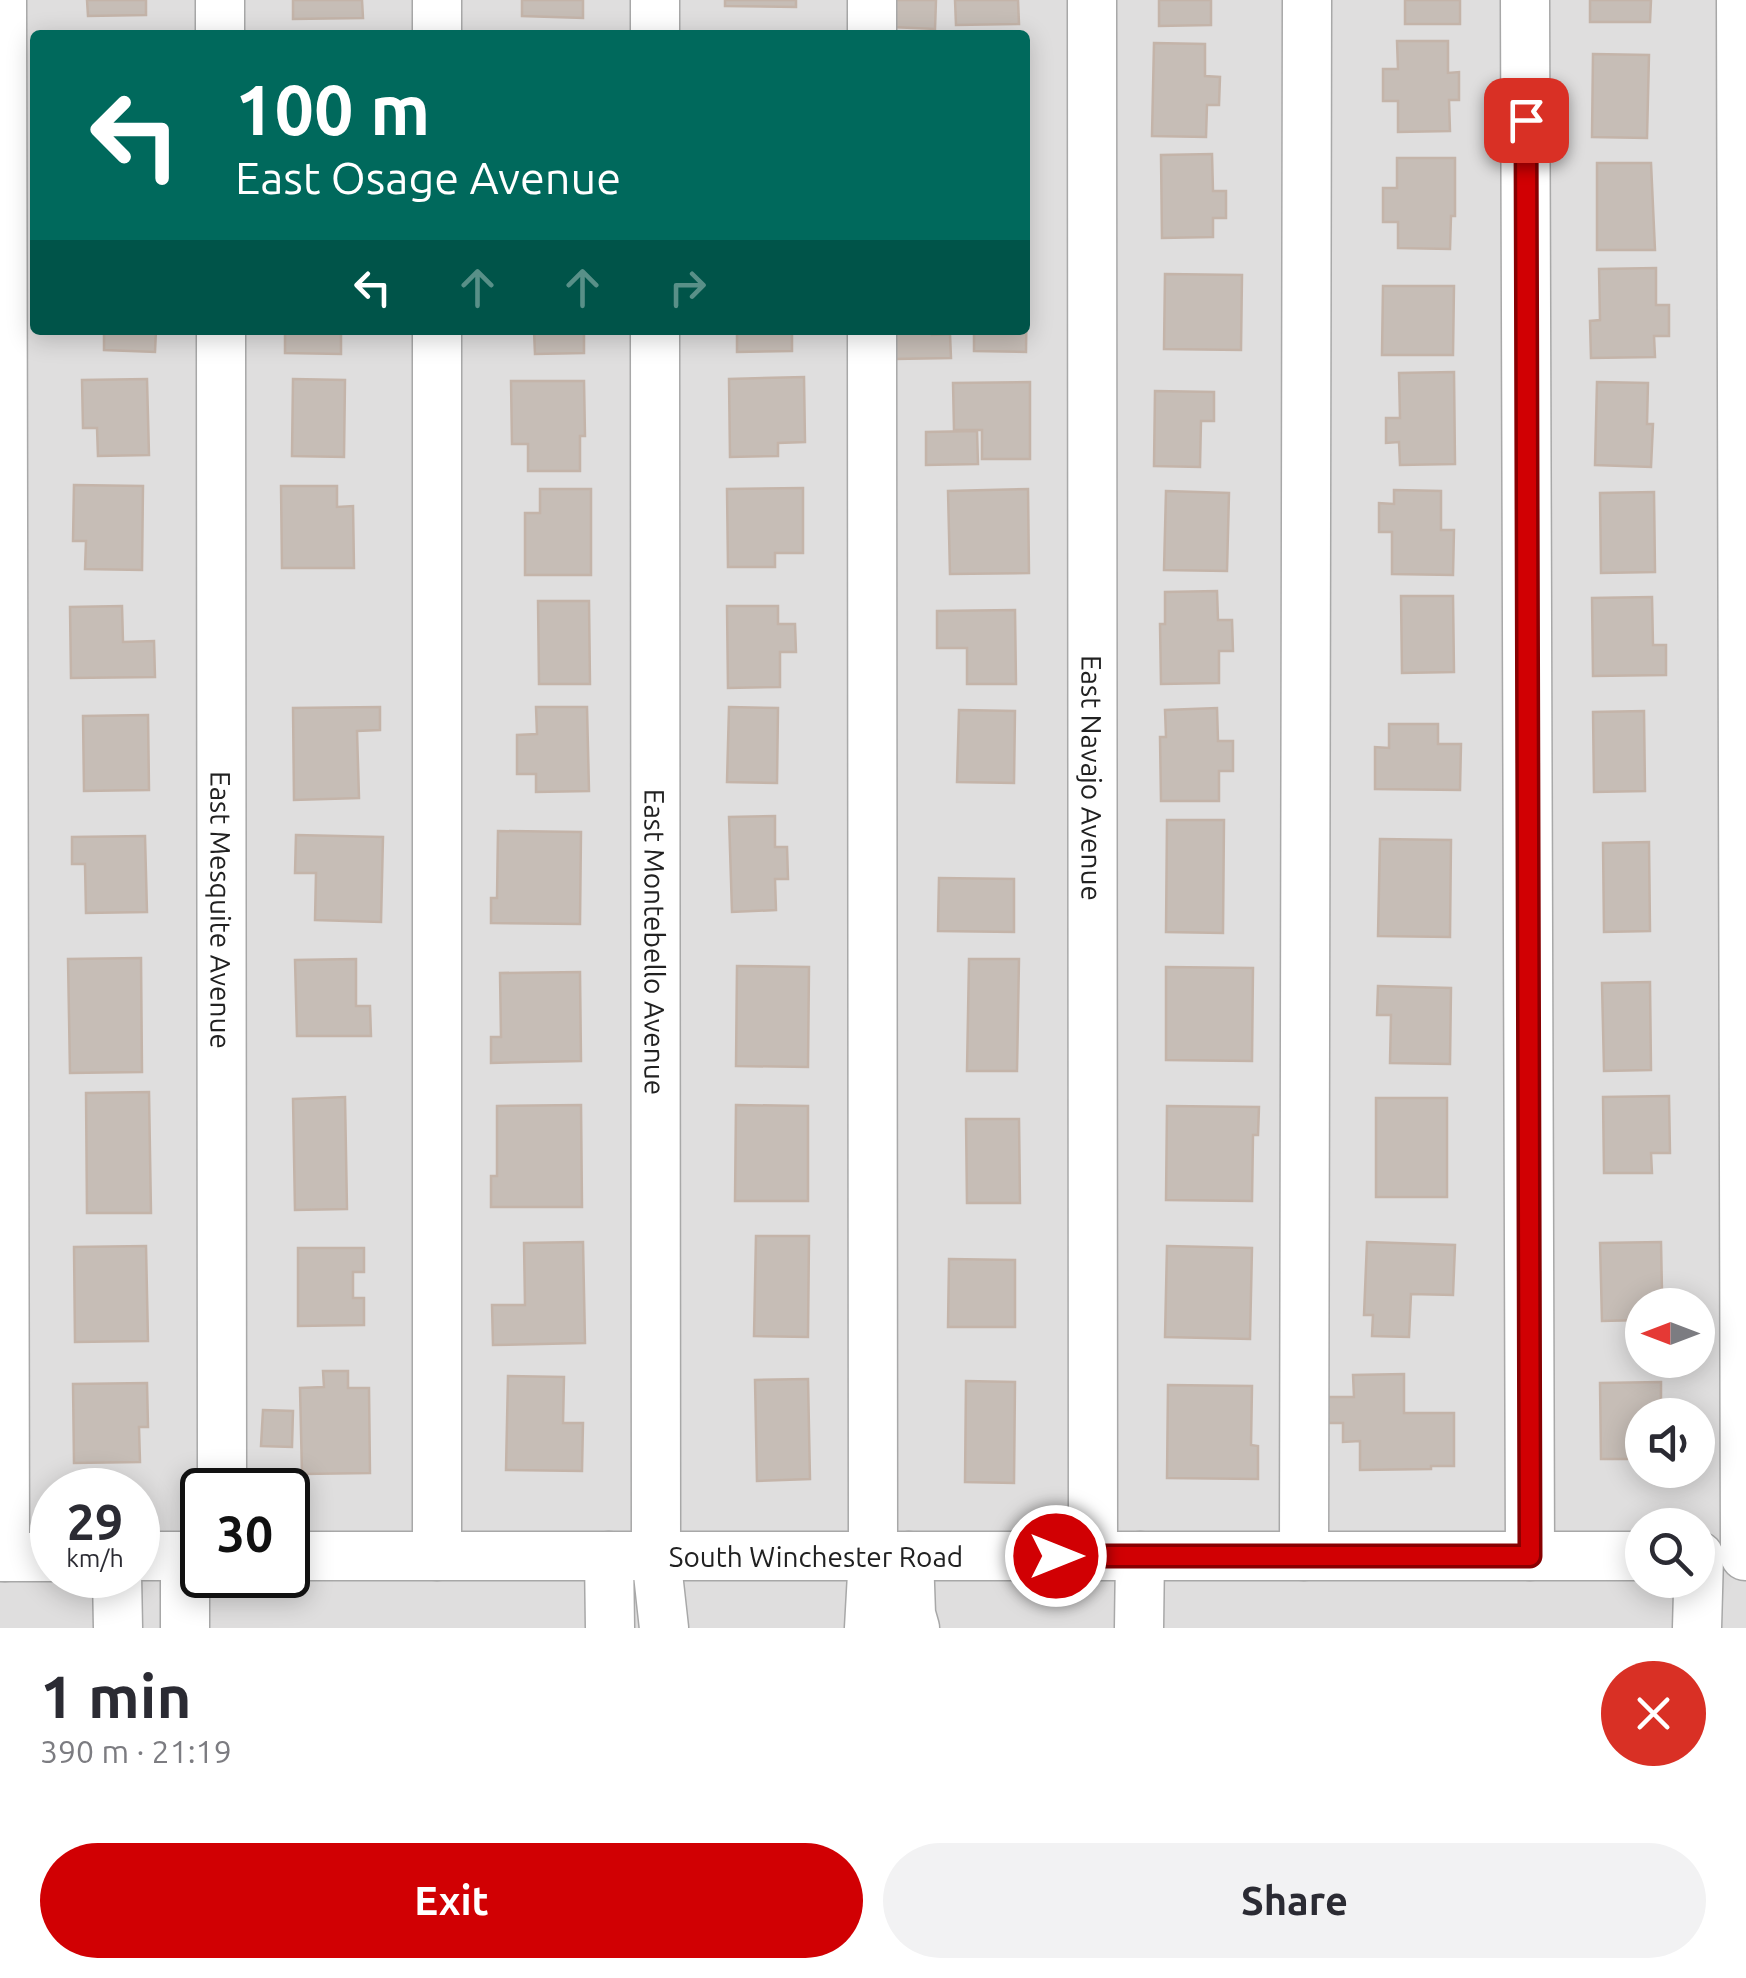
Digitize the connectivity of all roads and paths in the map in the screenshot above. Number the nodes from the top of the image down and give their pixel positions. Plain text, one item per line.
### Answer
1 (2, 0) edge
2 (220, 0) edge
3 (437, 0) edge
4 (655, 0) edge
5 (872, 0) edge
6 (1092, 0) edge
7 (1307, 0) edge
8 (1525, 0) edge
9 (1741, 0) edge
10 (220, 30) edge
11 (437, 30) edge
12 (655, 30) edge
13 (872, 30) edge
14 (220, 335) edge
15 (437, 335) edge
16 (655, 335) edge
17 (872, 335) edge
18 (222, 1468) edge
19 (30, 1556) edge
20 (310, 1556) edge
21 (437, 1556) junction
22 (609, 1556) junction
23 (656, 1556) junction
24 (891, 1556) junction
25 (1093, 1556) junction
26 (1140, 1556) junction
27 (1304, 1556) junction
28 (1530, 1556) junction
29 (1625, 1556) edge
30 (1715, 1556) edge
31 (1746, 1556) edge
32 (3, 1557) edge
33 (117, 1598) edge
34 (189, 1598) edge
35 (1697, 1598) edge
36 (118, 1628) edge
37 (185, 1628) edge
38 (610, 1628) edge
39 (663, 1628) edge
40 (869, 1628) edge
41 (915, 1628) edge
42 (1139, 1628) edge
43 (1697, 1628) edge

1 - 32 street
2 - 10 street
3 - 11 street
4 - 12 street
5 - 13 street
6 - 25 street, East Navajo Avenue
7 - 27 street
8 - 28 street
9 - 31 street
14 - 18 street, East Mesquite Avenue
15 - 21 street
16 - 23 street, East Montebello Avenue
17 - 24 street
19 - 32 street
20 - 21 street, South Winchester Road
21 - 22 street, South Winchester Road
22 - 23 street, South Winchester Road
22 - 38 street
23 - 24 street, South Winchester Road
23 - 39 street, East Montebello Avenue
24 - 25 street, South Winchester Road
24 - 40 street
24 - 41 street
25 - 26 street, South Winchester Road
26 - 27 street, South Winchester Road
26 - 42 street
27 - 28 street, South Winchester Road
28 - 29 street, South Winchester Road
30 - 31 street
33 - 36 street
34 - 37 street
35 - 43 street

